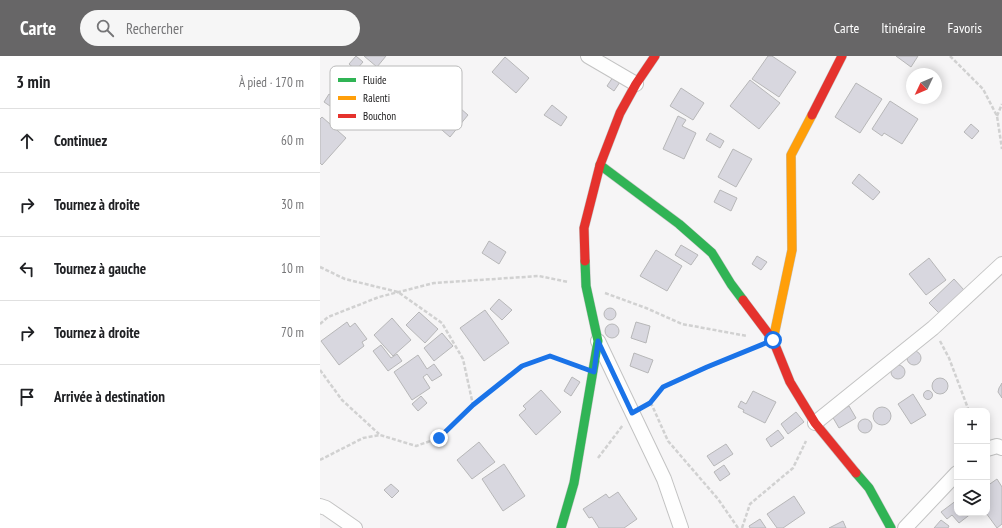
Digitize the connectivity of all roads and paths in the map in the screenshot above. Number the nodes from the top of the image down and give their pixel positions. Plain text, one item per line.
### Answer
1 (588, 56) edge
2 (655, 56) edge
3 (842, 56) edge
4 (950, 56) edge
5 (636, 84) junction
6 (1002, 104) edge
7 (997, 116) junction
8 (1002, 149) edge
9 (600, 165) junction
10 (1002, 264) edge
11 (320, 267) edge
12 (586, 286) junction
13 (398, 292) junction
14 (320, 324) edge
15 (933, 328) junction
16 (773, 340) junction
17 (598, 341) junction
18 (320, 370) edge
19 (594, 372) junction
20 (650, 403) junction
21 (473, 405) junction
22 (967, 408) edge
23 (632, 413) junction
24 (815, 423) junction
25 (380, 435) junction
26 (990, 448) edge
27 (1002, 448) edge
28 (597, 458) dead end
29 (320, 460) edge
30 (954, 476) edge
31 (320, 506) edge
32 (355, 528) edge
33 (561, 528) edge
34 (681, 528) edge
35 (738, 528) edge
36 (742, 528) edge
37 (891, 528) edge
38 (905, 528) edge

1 - 5 street
2 - 5 street
3 - 16 street
4 - 7 path
5 - 9 street
6 - 7 path
7 - 8 path
9 - 12 street
9 - 16 street
10 - 15 street
11 - 13 path
12 - 13 path
12 - 16 path
12 - 17 street
13 - 14 path
13 - 21 path
15 - 22 path
15 - 24 street
16 - 20 path
16 - 24 street
17 - 19 street
17 - 23 street
18 - 25 path
19 - 21 path
19 - 33 street
20 - 23 path
20 - 35 path
21 - 25 path
23 - 28 path
23 - 34 street
24 - 36 path
24 - 37 street
25 - 29 path
26 - 27 street
30 - 38 street
31 - 32 street

